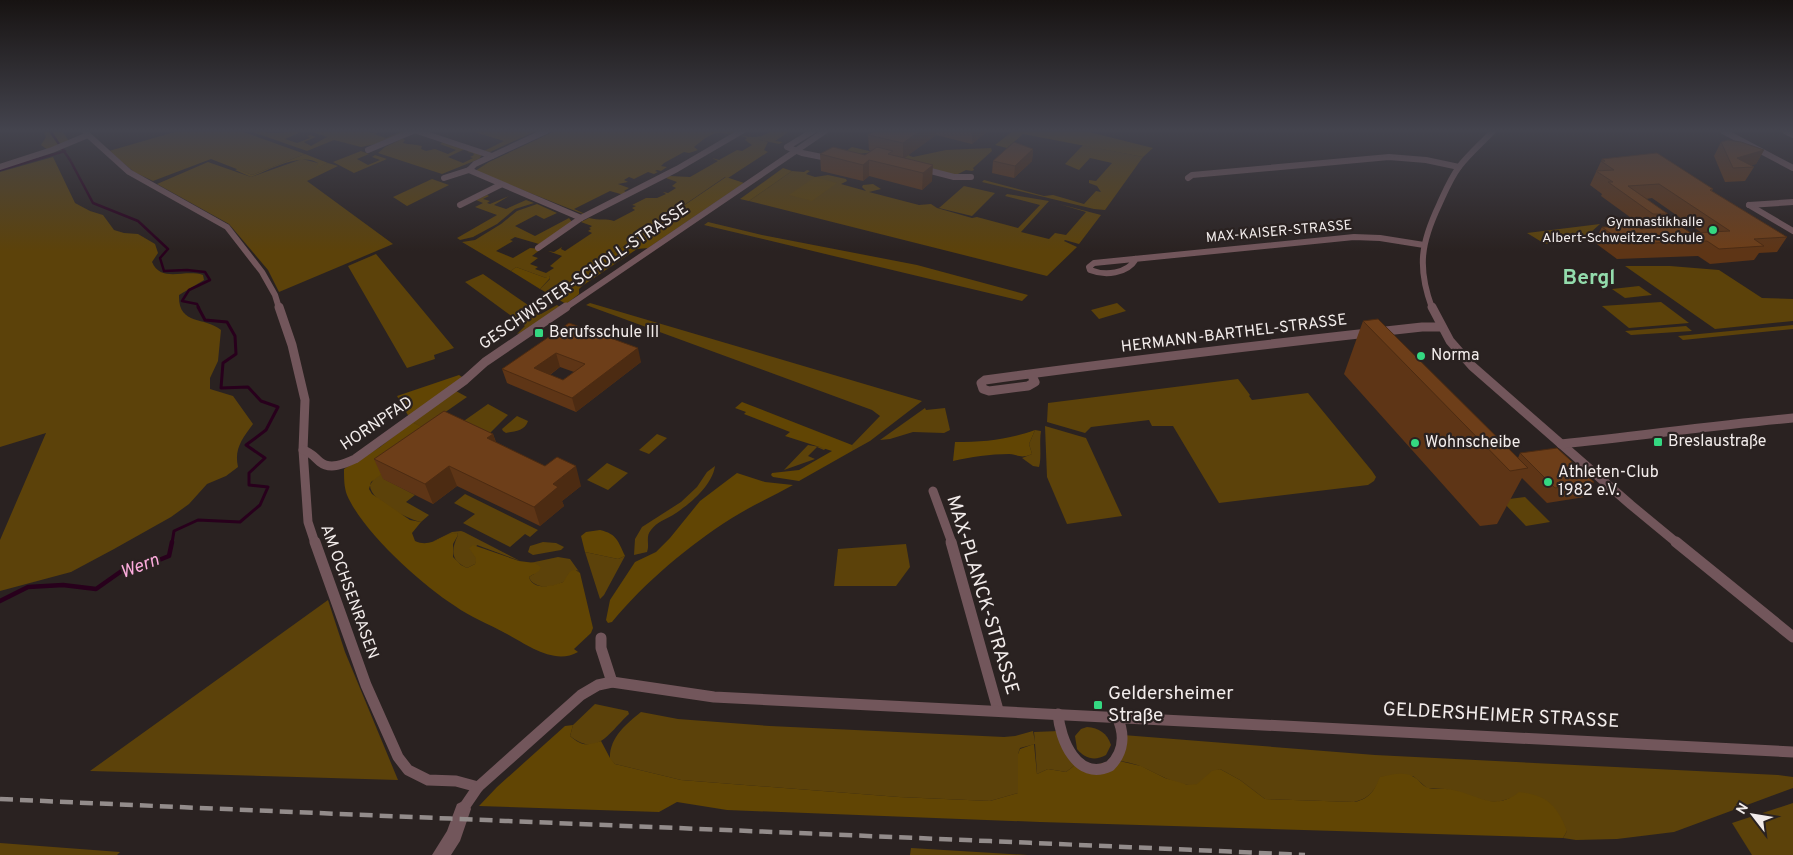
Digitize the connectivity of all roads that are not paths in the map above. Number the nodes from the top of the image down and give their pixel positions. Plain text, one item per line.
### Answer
1 (128, 171) edge
2 (464, 171) edge
3 (471, 171) edge
4 (674, 171) edge
5 (766, 171) edge
6 (929, 171) edge
7 (1237, 171) edge
8 (1457, 171) edge
9 (971, 177) dead end
10 (444, 178) dead end
11 (1188, 178) dead end
12 (500, 185) junction
13 (1793, 202) edge
14 (460, 205) dead end
15 (581, 218) junction
16 (1792, 230) edge
17 (1424, 245) junction
18 (538, 248) dead end
19 (1136, 259) junction
20 (1441, 327) junction
21 (1031, 374) junction
22 (465, 380) joint
23 (1793, 418) edge
24 (1562, 444) junction
25 (303, 450) junction
26 (933, 491) dead end
27 (1793, 637) edge
28 (602, 638) dead end
29 (612, 682) junction
30 (998, 710) junction
31 (1058, 714) junction
32 (1117, 717) junction
33 (1793, 752) edge
34 (478, 787) junction
35 (463, 809) joint
36 (441, 855) edge

1 - 25 street, AM OCHSENRASEN
2 - 10 street
3 - 12 street
4 - 15 street
5 - 22 street, GESCHWISTER-SCHOLL-STRASSE
6 - 9 street
7 - 11 street
8 - 17 street
12 - 14 street
12 - 15 street
13 - 16 street
15 - 18 street
17 - 19 street, MAX-KAISER-STRASSE
17 - 20 street
19 - 19 street, MAX-KAISER-STRASSE
20 - 21 street, HERMANN-BARTHEL-STRASSE
20 - 24 street
21 - 21 street, HERMANN-BARTHEL-STRASSE
22 - 25 street, HORNPFAD
23 - 24 street
24 - 27 street
25 - 34 street, AM OCHSENRASEN
26 - 30 street, MAX-PLANCK-STRASSE
28 - 29 street
29 - 30 street, GELDERSHEIMER STRASSE
29 - 34 street, GELDERSHEIMER STRASSE
30 - 31 street, GELDERSHEIMER STRASSE
31 - 32 street, GELDERSHEIMER STRASSE
31 - 32 street
32 - 33 street, GELDERSHEIMER STRASSE
34 - 35 street, GELDERSHEIMER STRASSE
35 - 36 street, GELDERSHEIMER STRASSE

